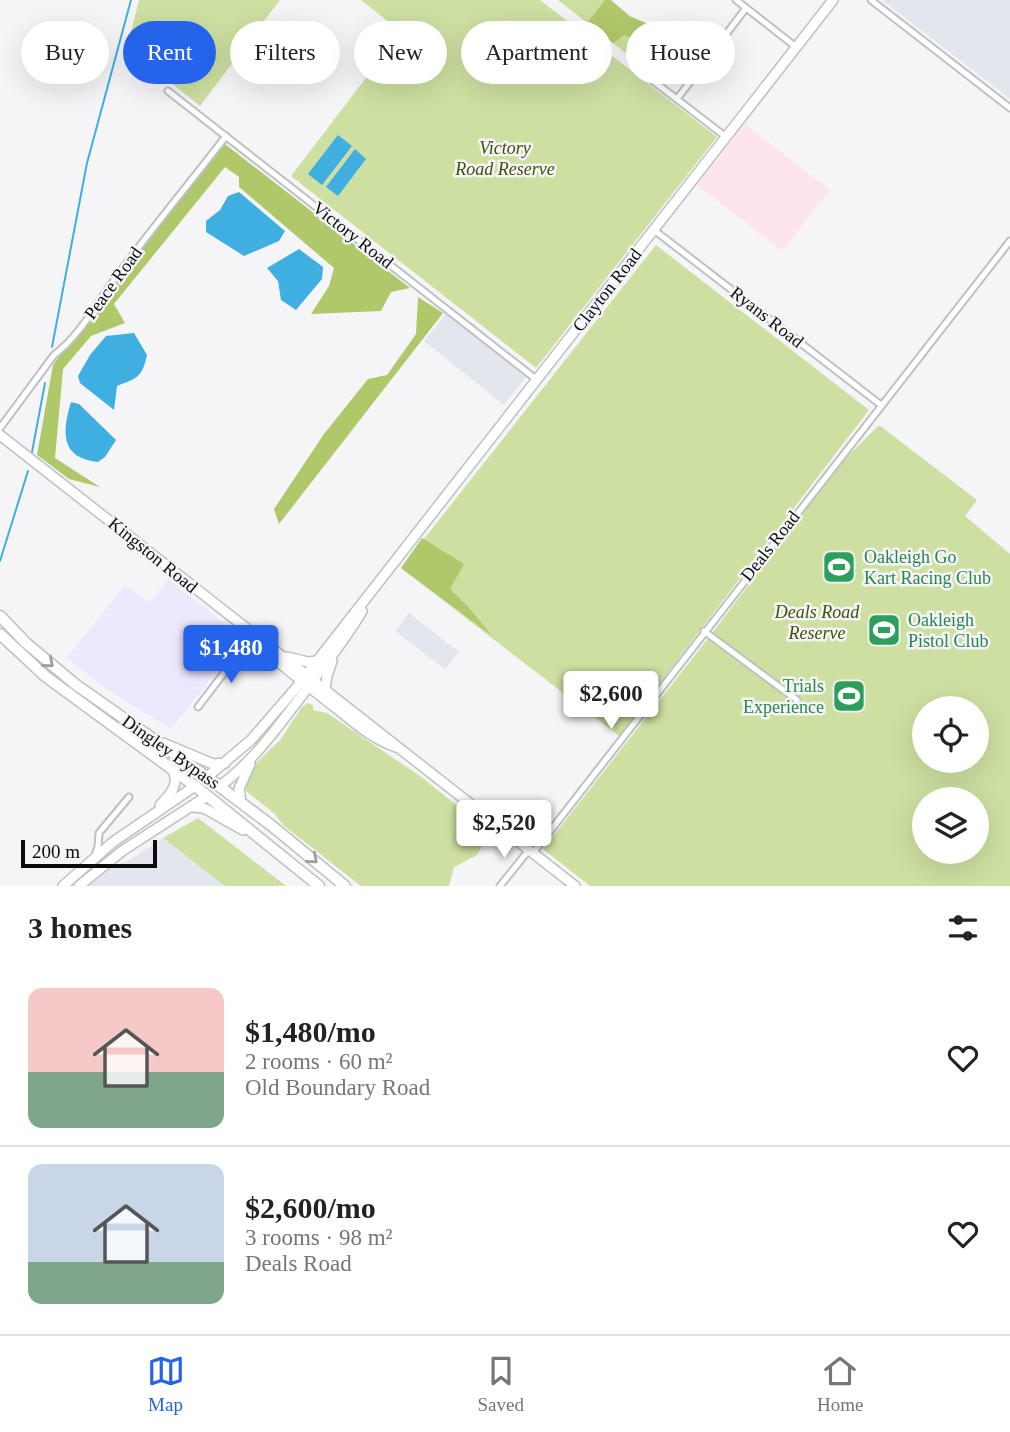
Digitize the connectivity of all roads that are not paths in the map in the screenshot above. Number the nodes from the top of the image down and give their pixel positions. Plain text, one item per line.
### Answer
1 (736, 0) edge
2 (833, 0) edge
3 (871, 0) edge
4 (746, 8) junction
5 (796, 47) junction
6 (657, 84) edge
7 (168, 91) dead end
8 (677, 99) junction
9 (1010, 108) edge
10 (226, 136) junction
11 (726, 137) junction
12 (654, 230) junction
13 (1010, 241) edge
14 (537, 380) junction
15 (881, 405) junction
16 (0, 428) edge
17 (0, 438) edge
18 (0, 615) edge
19 (705, 631) junction
20 (0, 634) edge
21 (245, 634) junction
22 (336, 645) junction
23 (258, 646) junction
24 (243, 648) junction
25 (279, 653) junction
26 (317, 661) junction
27 (290, 673) junction
28 (307, 681) junction
29 (326, 689) junction
30 (298, 700) junction
31 (797, 700) dead end
32 (198, 707) dead end
33 (280, 708) junction
34 (336, 708) junction
35 (161, 743) junction
36 (397, 748) junction
37 (254, 756) junction
38 (226, 762) junction
39 (171, 768) junction
40 (207, 776) junction
41 (195, 786) junction
42 (220, 786) junction
43 (207, 796) junction
44 (129, 797) dead end
45 (241, 802) junction
46 (192, 807) junction
47 (150, 817) junction
48 (107, 824) junction
49 (257, 836) junction
50 (113, 842) junction
51 (531, 851) junction
52 (93, 858) junction
53 (113, 858) junction
54 (83, 866) junction
55 (63, 886) edge
56 (79, 886) edge
57 (319, 886) edge
58 (345, 886) edge
59 (500, 886) edge
60 (575, 886) edge

1 - 4 street
2 - 5 main road, Clayton Road
3 - 9 street
4 - 5 street
4 - 8 street
5 - 11 main road, Clayton Road
6 - 8 street
7 - 10 street, Victory Road
8 - 11 street
10 - 14 street, Victory Road
10 - 16 street, Peace Road
11 - 12 main road, Clayton Road
12 - 14 main road, Clayton Road
12 - 15 street, Ryans Road
13 - 15 street, Deals Road
14 - 22 main road, Clayton Road
15 - 19 street, Deals Road
17 - 21 main road, Kingston Road
17 - 25 main road, Kingston Road
18 -> 35 highway, Dingley Bypass
19 - 31 street
19 - 51 street, Deals Road
20 - 39 highway, Dingley Bypass
21 - 23 main road, Kingston Road
21 - 24 street
22 - 26 main road, Clayton Road
22 - 28 main road, Clayton Road
22 - 29 main road
23 - 24 street
23 - 27 main road, Kingston Road
24 - 32 street
25 - 26 main road
25 - 28 main road, Kingston Road
26 - 28 main road, Clayton Road
27 - 28 main road, Kingston Road
27 - 33 main road
28 - 29 main road
28 - 30 main road
28 - 33 main road
28 - 34 main road
29 - 36 main road
30 - 34 main road
30 - 37 main road
33 - 38 main road
34 - 36 main road
35 - 38 main road
35 - 40 highway, Dingley Bypass
36 - 51 main road
37 - 42 main road
37 - 45 main road
38 - 40 main road
39 - 41 highway, Dingley Bypass
39 - 47 main road
40 - 41 highway
40 - 42 highway, Dingley Bypass
41 - 43 highway, Dingley Bypass
41 - 47 main road
42 - 43 highway
42 - 45 highway, Dingley Bypass
43 - 46 main road
43 - 49 highway, Dingley Bypass
44 - 48 street
45 -> 58 highway, Dingley Bypass
46 - 49 main road
46 - 53 main road
47 - 50 main road
48 - 50 street
48 - 52 street
49 - 57 highway, Dingley Bypass
50 - 52 main road
51 - 59 street, Deals Road
51 - 60 main road
52 - 54 main road
53 - 54 main road
53 - 56 main road
54 - 55 main road

